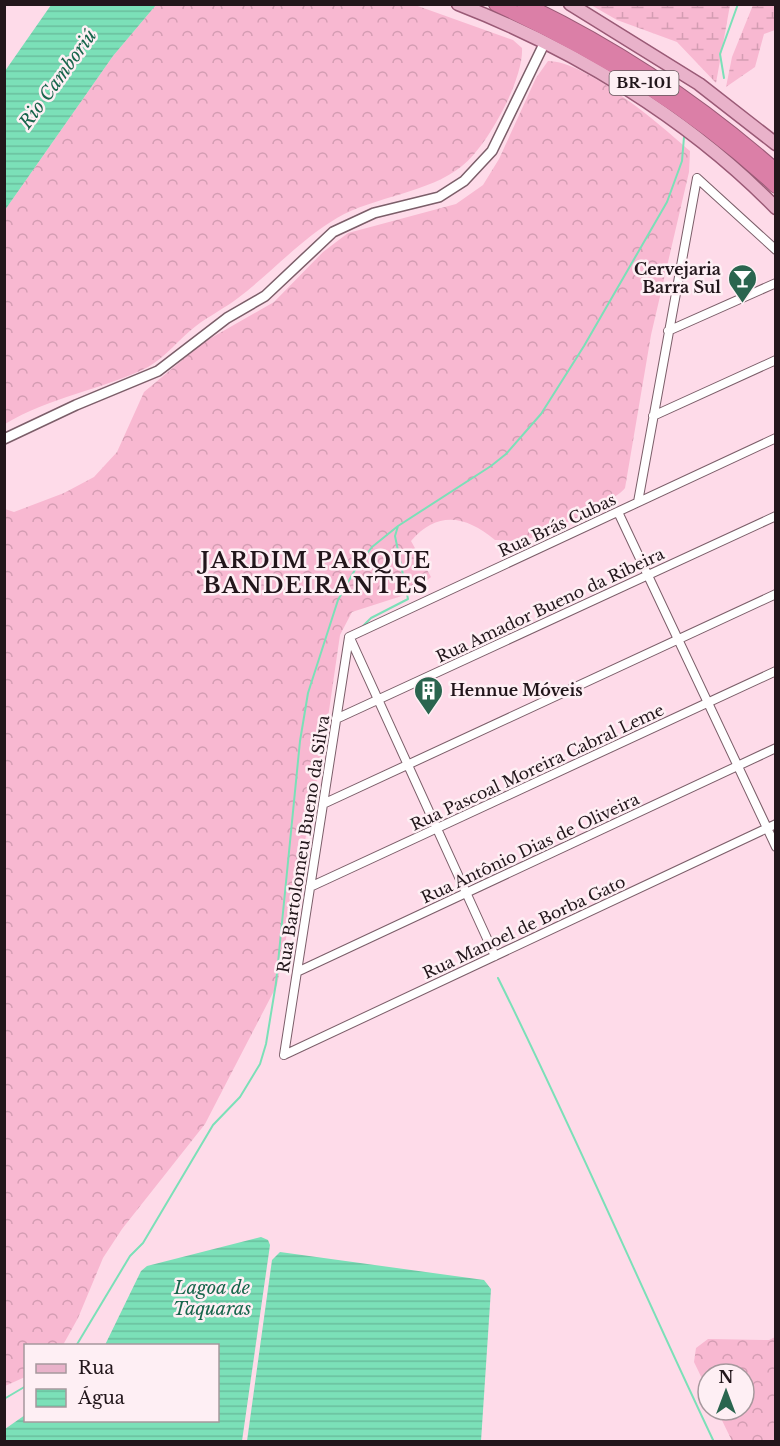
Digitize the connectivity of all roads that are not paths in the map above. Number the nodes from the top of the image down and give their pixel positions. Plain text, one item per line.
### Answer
1 (458, 4) edge
2 (496, 4) edge
3 (524, 4) edge
4 (570, 4) edge
5 (544, 44) junction
6 (776, 144) edge
7 (776, 171) edge
8 (776, 186) edge
9 (776, 208) edge
10 (776, 250) edge
11 (776, 284) edge
12 (668, 332) junction
13 (776, 360) edge
14 (653, 416) junction
15 (776, 438) edge
16 (4, 439) edge
17 (638, 502) junction
18 (618, 512) junction
19 (776, 516) edge
20 (648, 575) junction
21 (776, 594) edge
22 (349, 637) junction
23 (678, 639) junction
24 (776, 671) edge
25 (378, 699) junction
26 (708, 702) junction
27 (336, 719) junction
28 (776, 748) edge
29 (407, 765) junction
30 (737, 766) junction
31 (323, 804) junction
32 (776, 824) edge
33 (436, 828) junction
34 (766, 828) junction
35 (776, 847) edge
36 (310, 887) junction
37 (466, 893) junction
38 (495, 956) junction
39 (297, 972) junction
40 (284, 1055) joint

1 - 5 main road
2 - 8 highway, BR-101
3 - 7 highway, BR-101
4 - 6 main road
5 - 9 main road
5 - 16 street
10 - 12 street
11 - 12 street
12 - 14 street
13 - 14 street
14 - 17 street
15 - 17 street, Rua Brás Cubas
17 - 18 street, Rua Brás Cubas
18 - 20 street
18 - 22 street, Rua Brás Cubas
19 - 20 street, Rua Amador Bueno da Ribeira
20 - 23 street
20 - 25 street, Rua Amador Bueno da Ribeira
21 - 23 street
22 - 25 street
22 - 27 street, Rua Bartolomeu Bueno da Silva
23 - 26 street
23 - 29 street
24 - 26 street, Rua Pascoal Moreira Cabral Leme
25 - 27 street, Rua Amador Bueno da Ribeira
25 - 29 street
26 - 30 street
26 - 33 street, Rua Pascoal Moreira Cabral Leme
27 - 31 street, Rua Bartolomeu Bueno da Silva
28 - 30 street, Rua Antônio Dias de Oliveira
29 - 31 street
29 - 33 street
30 - 34 street
30 - 37 street, Rua Antônio Dias de Oliveira
31 - 36 street, Rua Bartolomeu Bueno da Silva
32 - 34 street, Rua Manoel de Borba Gato
33 - 36 street, Rua Pascoal Moreira Cabral Leme
33 - 37 street
34 - 35 street
34 - 38 street, Rua Manoel de Borba Gato
36 - 39 street, Rua Bartolomeu Bueno da Silva
37 - 38 street
37 - 39 street, Rua Antônio Dias de Oliveira
38 - 40 street, Rua Manoel de Borba Gato
39 - 40 street, Rua Bartolomeu Bueno da Silva

